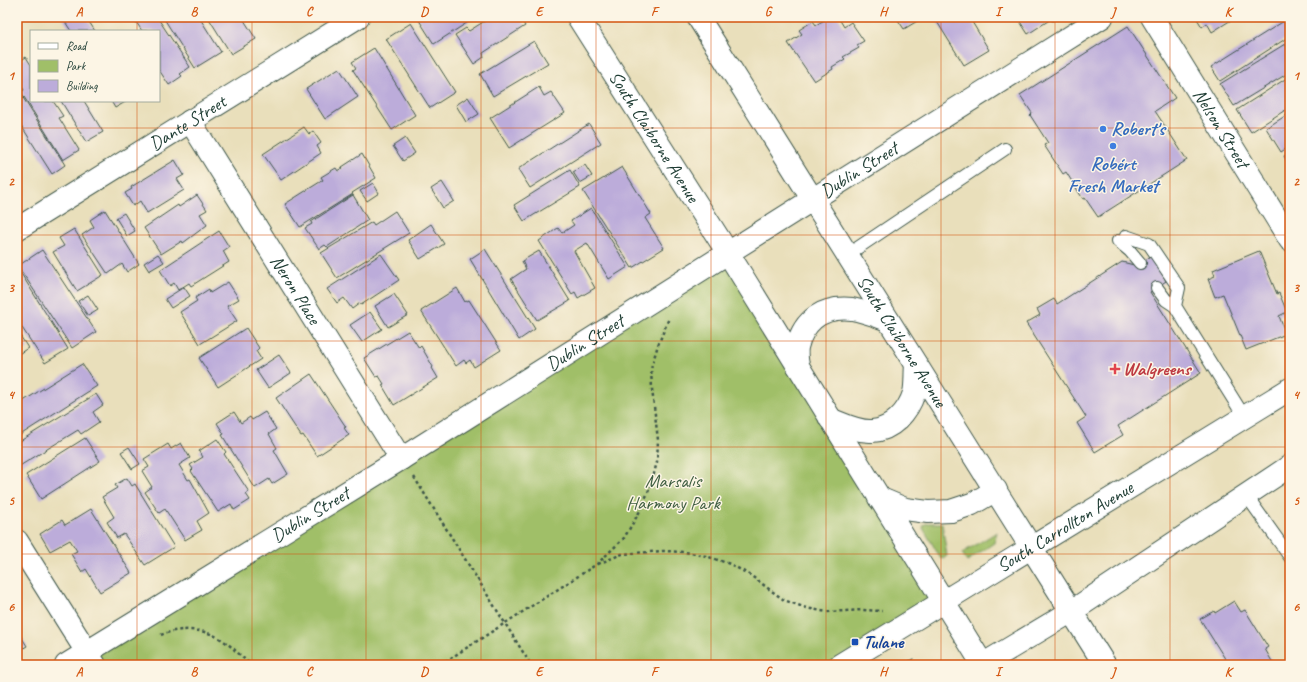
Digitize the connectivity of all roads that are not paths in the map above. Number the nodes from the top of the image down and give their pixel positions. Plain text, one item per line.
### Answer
1 (358, 17) edge
2 (578, 17) edge
3 (698, 17) edge
4 (1102, 17) edge
5 (1152, 17) edge
6 (190, 121) junction
7 (1005, 149) dead end
8 (813, 200) junction
9 (17, 229) edge
10 (1290, 240) edge
11 (728, 253) junction
12 (847, 255) junction
13 (1140, 263) dead end
14 (1157, 288) dead end
15 (1175, 306) junction
16 (888, 320) junction
17 (916, 365) junction
18 (798, 366) junction
19 (1288, 395) edge
20 (1245, 418) junction
21 (830, 419) junction
22 (406, 465) junction
23 (1290, 466) edge
24 (996, 490) junction
25 (1246, 495) junction
26 (879, 498) junction
27 (17, 541) edge
28 (1032, 548) junction
29 (1290, 557) edge
30 (943, 601) junction
31 (1072, 611) junction
32 (91, 658) edge
33 (66, 665) edge
34 (840, 665) edge
35 (983, 665) edge
36 (1105, 665) edge

1 - 6 main road, Dante Street
2 - 11 main road, South Claiborne Avenue
3 - 8 main road, South Claiborne Avenue
4 - 8 main road, Dublin Street
5 - 10 main road, Nelson Street
6 - 9 main road, Dante Street
6 - 22 main road, Neron Place
7 - 12 lane
8 - 11 main road, Dublin Street
8 - 12 main road, South Claiborne Avenue
11 - 18 main road, South Claiborne Avenue
11 - 22 main road, Dublin Street
12 - 16 main road, South Claiborne Avenue
13 - 15 lane
14 - 15 lane
15 - 20 lane
16 - 17 main road, South Claiborne Avenue
16 - 18 main road
17 - 21 main road
17 - 24 main road, South Claiborne Avenue
18 - 21 main road, South Claiborne Avenue
19 - 20 main road, South Carrollton Avenue
20 - 28 main road, South Carrollton Avenue
21 - 26 main road, South Claiborne Avenue
22 - 32 main road, Dublin Street
23 - 25 main road
24 - 26 main road
24 - 28 main road, South Claiborne Avenue
25 - 29 lane
25 - 31 main road
26 - 30 main road, South Claiborne Avenue
27 - 32 main road
28 - 30 main road, South Carrollton Avenue
28 - 31 main road, South Claiborne Avenue
30 - 34 main road, South Carrollton Avenue
30 - 35 main road, South Claiborne Avenue
31 - 35 main road
31 - 36 main road, South Claiborne Avenue
32 - 33 main road, Dublin Street

